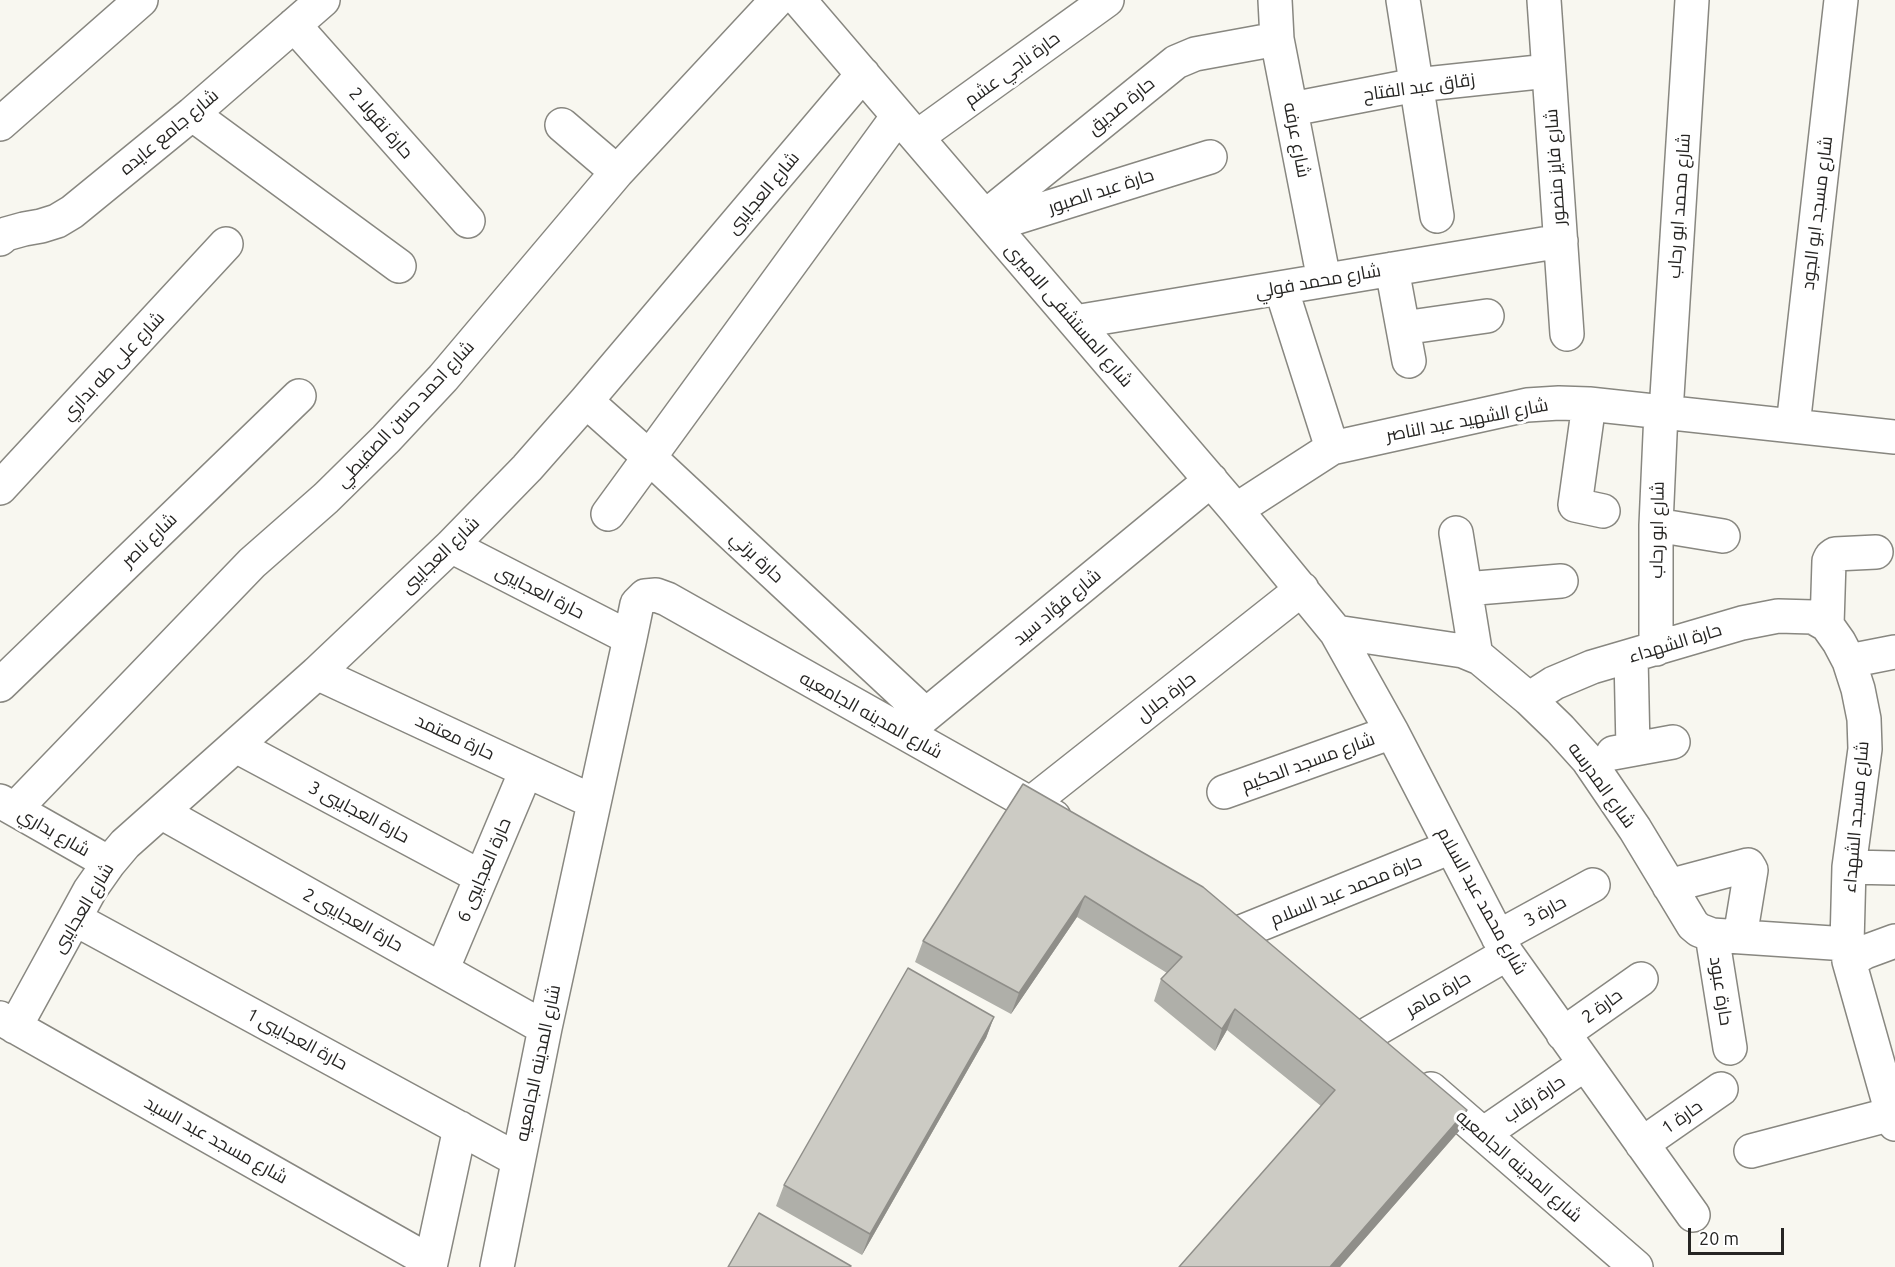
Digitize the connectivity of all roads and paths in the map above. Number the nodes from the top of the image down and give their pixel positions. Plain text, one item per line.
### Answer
1 (141, 0) edge
2 (323, 0) edge
3 (777, 0) edge
4 (800, 0) edge
5 (1107, 0) edge
6 (1275, 0) edge
7 (1403, 0) edge
8 (1544, 0) edge
9 (1692, 0) edge
10 (1841, 0) edge
11 (294, 25) junction
12 (1277, 39) junction
13 (1548, 71) junction
14 (863, 74) junction
15 (1416, 85) junction
16 (1292, 109) junction
17 (192, 114) junction
18 (0, 124) edge
19 (562, 125) dead end
20 (907, 127) junction
21 (1210, 157) dead end
22 (617, 172) junction
23 (1437, 216) dead end
24 (468, 221) dead end
25 (988, 221) junction
26 (0, 239) edge
27 (1561, 241) junction
28 (226, 244) dead end
29 (399, 266) dead end
30 (1392, 269) junction
31 (1324, 280) junction
32 (1281, 288) junction
33 (1487, 316) dead end
34 (1075, 322) junction
35 (1403, 328) junction
36 (1567, 334) dead end
37 (1409, 361) dead end
38 (299, 396) dead end
39 (586, 401) junction
40 (1590, 404) junction
41 (1664, 412) junction
42 (1793, 426) junction
43 (1895, 437) edge
44 (1332, 448) junction
45 (649, 457) junction
46 (1211, 480) junction
47 (0, 488) edge
48 (1236, 510) junction
49 (1604, 511) dead end
50 (608, 514) dead end
51 (1656, 525) junction
52 (1456, 533) dead end
53 (1723, 536) dead end
54 (451, 546) junction
55 (1876, 552) dead end
56 (1561, 581) dead end
57 (1302, 589) junction
58 (1465, 589) junction
59 (1827, 625) junction
60 (1336, 632) junction
61 (630, 638) junction
62 (1895, 652) edge
63 (1644, 653) junction
64 (1476, 656) junction
65 (1849, 661) junction
66 (317, 673) junction
67 (0, 685) edge
68 (1529, 699) junction
69 (915, 724) junction
70 (1392, 732) junction
71 (1674, 741) dead end
72 (236, 746) junction
73 (1633, 749) junction
74 (1588, 760) junction
75 (526, 771) junction
76 (1224, 792) dead end
77 (594, 802) junction
78 (1030, 804) junction
79 (7, 805) edge
80 (161, 812) junction
81 (1082, 833) edge
82 (1451, 847) junction
83 (109, 863) junction
84 (1849, 867) junction
85 (1895, 868) edge
86 (481, 877) junction
87 (1593, 885) dead end
88 (1669, 886) junction
89 (1212, 913) edge
90 (75, 919) junction
91 (1241, 932) junction
92 (1726, 936) junction
93 (1895, 941) edge
94 (1503, 946) junction
95 (1848, 953) junction
96 (1268, 954) edge
97 (442, 970) junction
98 (1641, 978) dead end
99 (1341, 1012) edge
100 (8, 1023) edge
101 (545, 1028) junction
102 (1368, 1034) junction
103 (1563, 1034) junction
104 (1730, 1047) dead end
105 (1585, 1065) junction
106 (1721, 1089) dead end
107 (1894, 1119) edge
108 (460, 1128) junction
109 (1482, 1134) junction
110 (1642, 1144) junction
111 (1751, 1151) dead end
112 (518, 1160) junction
113 (1693, 1215) dead end
114 (431, 1264) edge
115 (497, 1267) edge
116 (1636, 1267) edge

1 - 18 street
2 - 11 street, شارع جامع عايده
3 - 22 street, شارع احمد حسن الصفيطي
4 - 14 street, شارع المستشفى الاميرى
5 - 20 street, حارة ناجي عشم
6 - 12 street, شارع عرفه
7 - 15 street
8 - 13 street, شارع فايز منصور
9 - 41 street, شارع محمد ابو رحاب
10 - 42 street, شارع مسجد ابو الجود
11 - 17 street, شارع جامع عايده
11 - 24 street, حارة نقولا 2
12 - 16 street, شارع عرفه
12 - 25 street, حارة صديق
13 - 15 street, زقاق عبد الفتاح
13 - 27 street, شارع فايز منصور
14 - 20 street, شارع المستشفى الاميرى
14 - 39 street, شارع العجايبى
15 - 16 street, زقاق عبد الفتاح
15 - 23 street
16 - 31 street, شارع عرفه
17 - 26 street, شارع جامع عايده
17 - 29 street
19 - 22 street
20 - 25 street, شارع المستشفى الاميرى
20 - 45 street, حارة ناجي عشم
21 - 25 street, حارة عبد الصبور
22 - 79 street, شارع احمد حسن الصفيطي
25 - 34 street, شارع المستشفى الاميرى
27 - 30 street, شارع محمد فولي
27 - 36 street, شارع فايز منصور
28 - 47 street, شارع على طه بداري
30 - 31 street, شارع محمد فولي
30 - 35 street
31 - 32 street, شارع محمد فولي
32 - 34 street, شارع محمد فولي
32 - 44 street
33 - 35 street
34 - 46 street, شارع المستشفى الاميرى
35 - 37 street
38 - 67 street, شارع ناصر
39 - 45 street, حارة برتي
39 - 54 street, شارع العجايبى
40 - 41 street, شارع الشهيد عبد الناصر
40 - 44 street, شارع الشهيد عبد الناصر
40 - 49 street
41 - 42 street, شارع الشهيد عبد الناصر
41 - 51 street, شارع ابو رحاب
42 - 43 street, شارع الشهيد عبد الناصر
44 - 48 street, شارع الشهيد عبد الناصر
45 - 50 street, حارة ناجي عشم
45 - 69 street, حارة برتي
46 - 48 street, شارع المستشفى الاميرى
46 - 69 street, شارع فؤاد سيد
48 - 57 street, شارع المستشفى الاميرى
51 - 53 street
51 - 63 street, شارع ابو رحاب
52 - 58 street
54 - 61 street, حارة العجايبى
54 - 66 street, شارع العجايبى
55 - 59 street
56 - 58 street
57 - 60 street, شارع المستشفى الاميرى
57 - 78 street, حارة جلال
58 - 64 street
59 - 63 street, حارة الشهداء
59 - 65 street, شارع مسجد الشهداء
60 - 64 street, شارع المدرسه
60 - 70 street, شارع محمد عبد السلام
61 - 69 street, شارع المدينه الجامعيه
61 - 77 street, شارع المدينه الجامعيه
62 - 65 street
63 - 68 street, حارة الشهداء
63 - 73 street, شارع ابو رحاب
64 - 68 street, شارع المدرسه
65 - 84 street, شارع مسجد الشهداء
66 - 72 street, شارع العجايبى
66 - 75 street, حارة معتمد
68 - 74 street, شارع المدرسه
69 - 78 street, شارع المدينه الجامعيه
70 - 76 street, شارع مسجد الحكيم
70 - 82 street, شارع محمد عبد السلام
71 - 73 street
72 - 80 street, شارع العجايبى
72 - 86 street, حارة العجايبى 3
73 - 74 street
74 - 88 street, شارع المدرسه
75 - 77 street, حارة معتمد
75 - 86 street, حارة العجايبى 6
77 - 101 street, شارع المدينه الجامعيه
78 - 81 street, شارع المدينه الجامعيه
79 - 83 street, شارع بداري
80 - 83 street, شارع العجايبى
80 - 97 street, حارة العجايبى 2
82 - 91 street, حارة محمد عبد السلام
82 - 94 street, شارع محمد عبد السلام
83 - 90 street, شارع العجايبى
84 - 85 street
84 - 95 street, شارع مسجد الشهداء
86 - 97 street, حارة العجايبى 6
87 - 94 street, حارة 3
88 - 92 street, شارع المدرسه
88 - 92 street, حارة عبود
89 - 91 street
90 - 100 street, شارع العجايبى
90 - 108 street, حارة العجايبى 1
91 - 96 street
92 - 95 street
92 - 104 street, حارة عبود
93 - 95 street
94 - 102 street, حارة ماهر
94 - 103 street, شارع محمد عبد السلام
95 - 107 street, شارع مسجد الشهداء
97 - 101 street, حارة العجايبى 2
98 - 103 street, حارة 2
99 - 102 street, شارع المدينه الجامعيه
100 - 114 street, شارع مسجد عبد السيد
101 - 112 street, شارع المدينه الجامعيه
102 - 109 street, شارع المدينه الجامعيه
103 - 105 street, شارع محمد عبد السلام
105 - 109 street, حارة رقاب
105 - 110 street, شارع محمد عبد السلام
106 - 110 street, حارة 1
107 - 111 street
108 - 112 street, حارة العجايبى 1
108 - 114 street
109 - 116 street, شارع المدينه الجامعيه
110 - 113 street, شارع محمد عبد السلام
112 - 115 street, شارع المدينه الجامعيه

